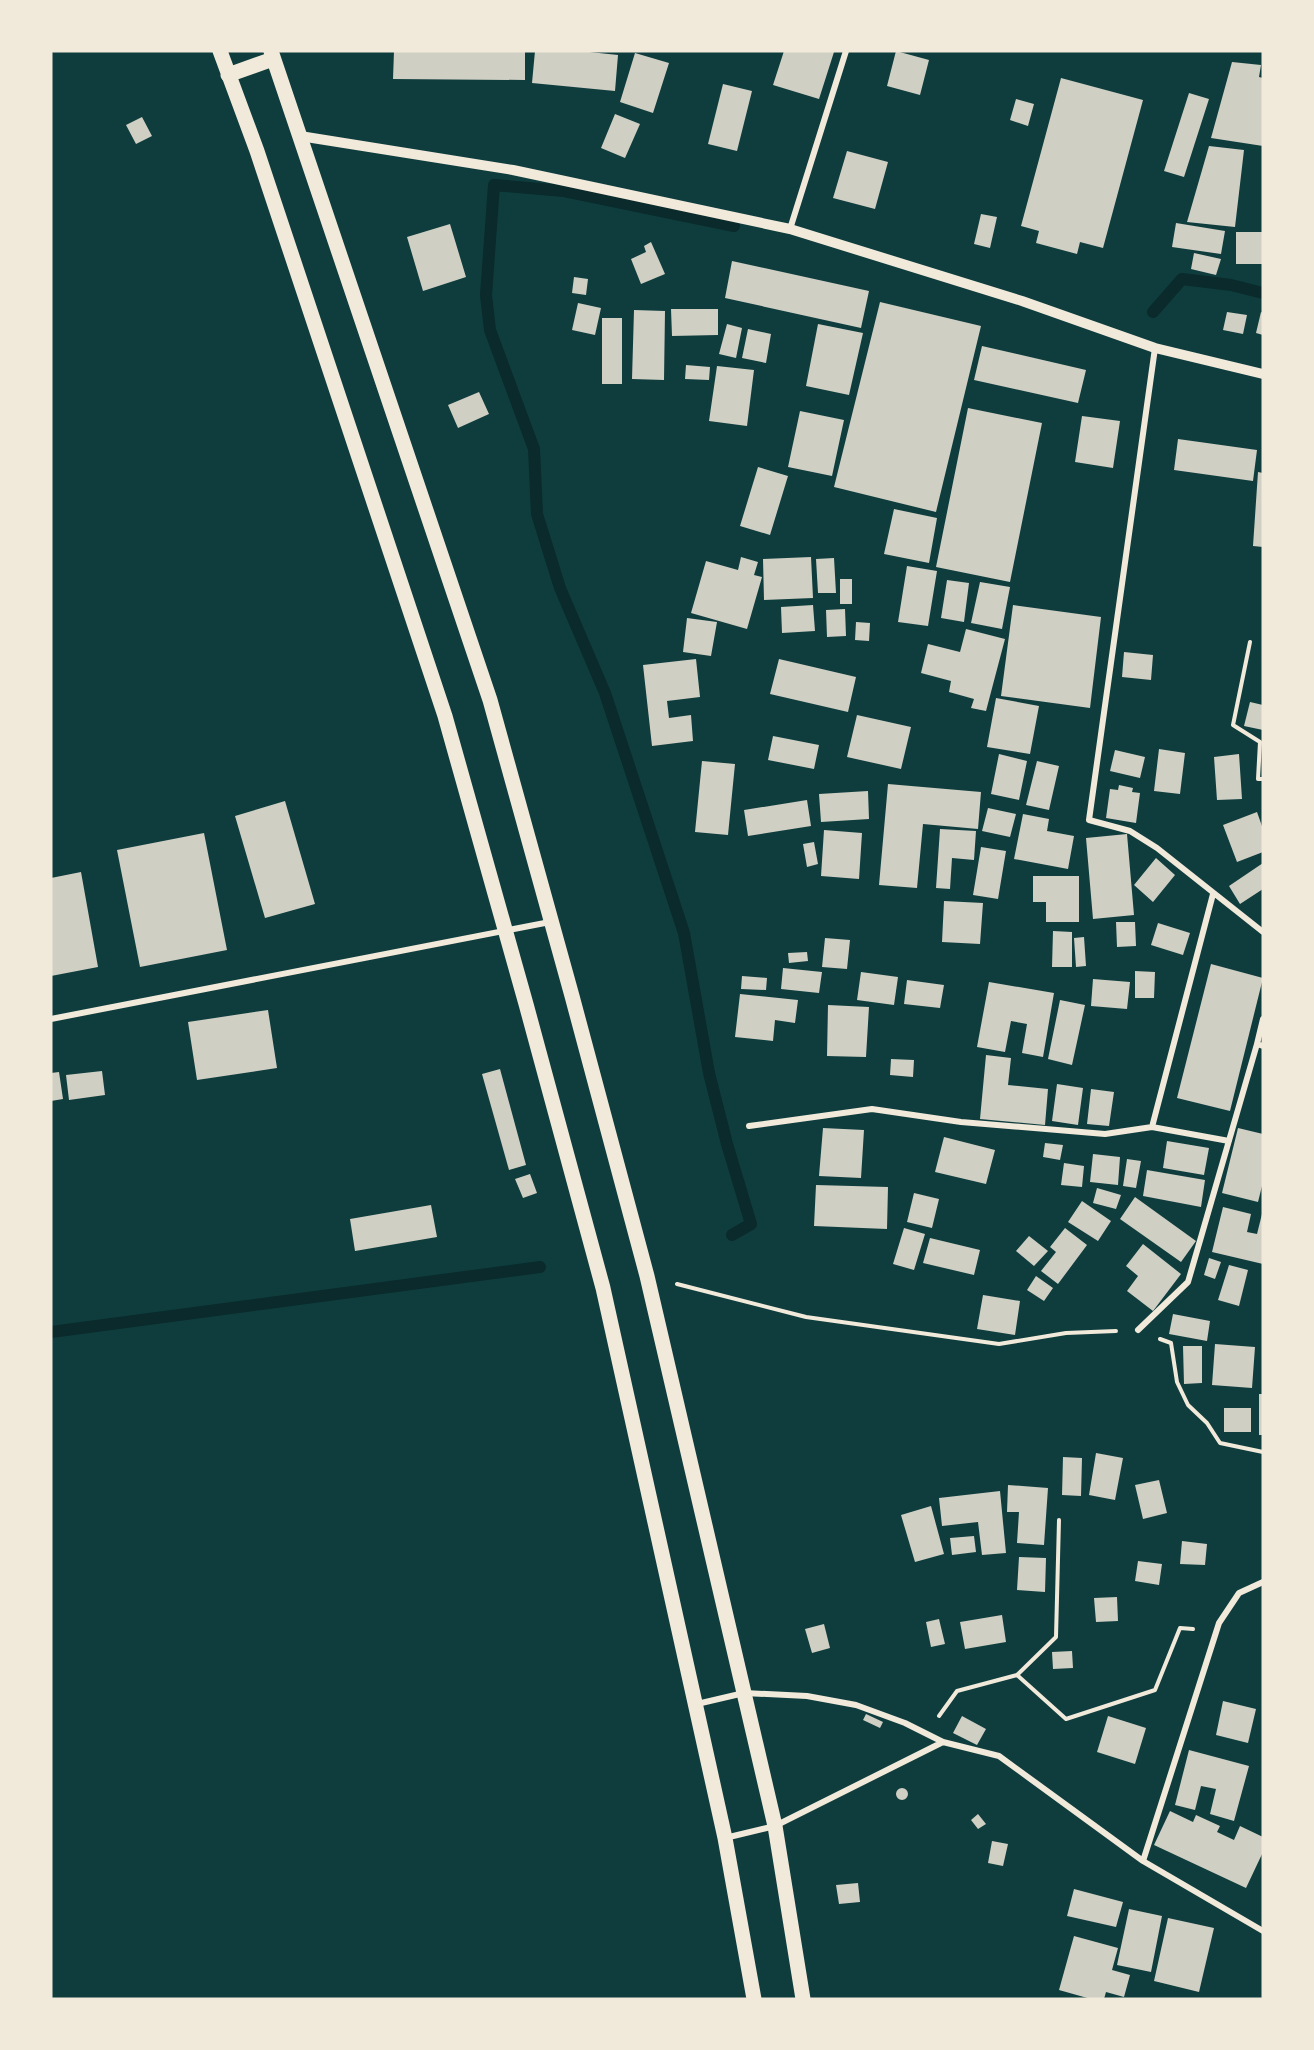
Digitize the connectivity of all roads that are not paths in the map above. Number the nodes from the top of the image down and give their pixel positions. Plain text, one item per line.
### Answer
1 (220, 51) edge
2 (846, 51) edge
3 (272, 55) edge
4 (228, 75) junction
5 (300, 136) junction
6 (790, 229) junction
7 (1155, 348) junction
8 (1263, 374) edge
9 (1213, 894) junction
10 (550, 922) junction
11 (505, 931) junction
12 (1263, 932) edge
13 (1263, 1018) edge
14 (51, 1019) edge
15 (1260, 1045) edge
16 (749, 1126) dead end
17 (1152, 1128) junction
18 (1229, 1141) junction
19 (1138, 1330) road end
20 (1263, 1582) edge
21 (744, 1694) junction
22 (697, 1704) junction
23 (943, 1742) junction
24 (775, 1826) junction
25 (725, 1838) junction
26 (1143, 1861) junction
27 (1263, 1932) edge
28 (754, 1999) edge
29 (803, 1999) edge

1 - 4 main road
2 - 6 street
3 - 4 main road
3 - 5 main road
4 - 11 main road
5 - 6 street
5 - 10 main road
6 - 7 street
7 - 8 street
7 - 9 street
9 - 12 street
9 - 17 street
10 - 11 street
10 - 21 main road
11 - 14 street
11 - 22 main road
13 - 15 street
15 - 18 street
16 - 17 street
17 - 18 street
18 - 19 street
20 - 26 street
21 - 22 street
21 - 23 street
21 - 24 main road
22 - 25 main road
23 - 24 street
23 - 26 street
24 - 25 street
24 - 29 main road
25 - 28 main road
26 - 27 street

